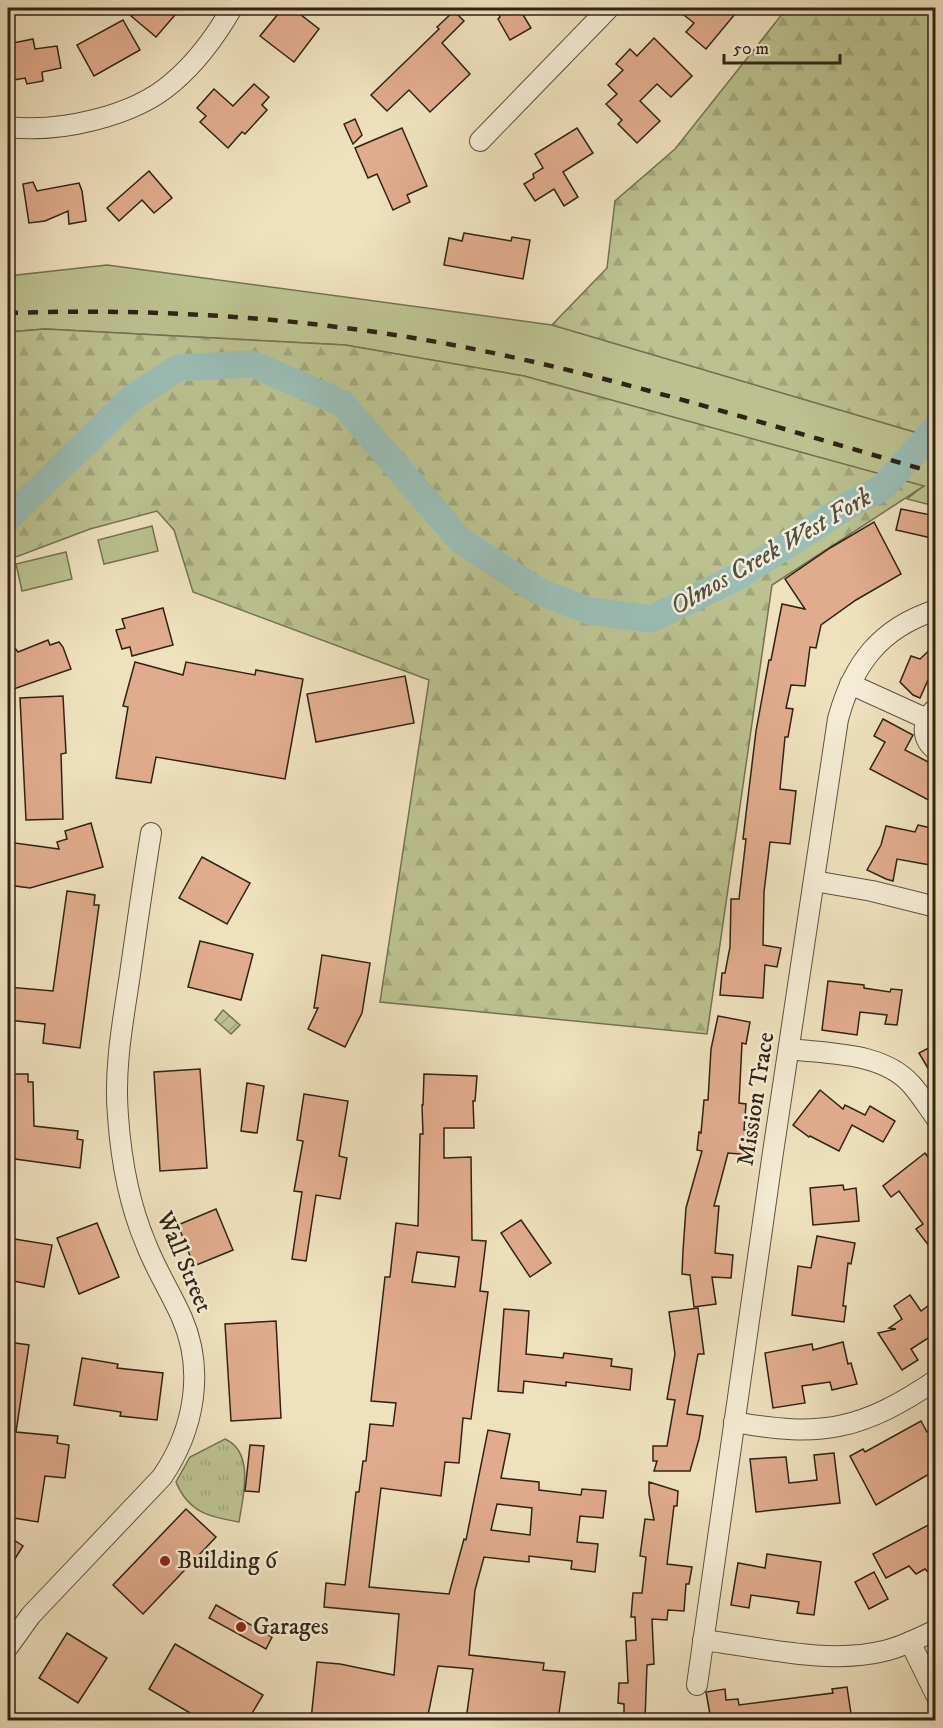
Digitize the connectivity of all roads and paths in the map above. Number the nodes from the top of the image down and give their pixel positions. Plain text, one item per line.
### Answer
1 (232, 8) edge
2 (609, 8) edge
3 (8, 127) edge
4 (480, 141) dead end
5 (936, 610) edge
6 (850, 684) junction
7 (931, 714) edge
8 (936, 750) edge
9 (151, 833) dead end
10 (814, 881) junction
11 (936, 907) edge
12 (789, 1049) junction
13 (936, 1119) edge
14 (936, 1380) edge
15 (734, 1422) junction
16 (936, 1630) edge
17 (704, 1640) junction
18 (910, 1642) junction
19 (8, 1647) edge
20 (697, 1685) dead end
21 (936, 1695) edge

1 - 3 street
2 - 4 street
5 - 6 street, Mission Trace
6 - 7 street
6 - 10 street, Mission Trace
7 - 8 street
9 - 19 street, Wall Street
10 - 11 street
10 - 12 street, Mission Trace
12 - 13 street
12 - 15 street, Mission Trace
14 - 15 street
15 - 17 street, Mission Trace
16 - 18 street
17 - 18 street
17 - 20 street, Mission Trace
18 - 21 street

